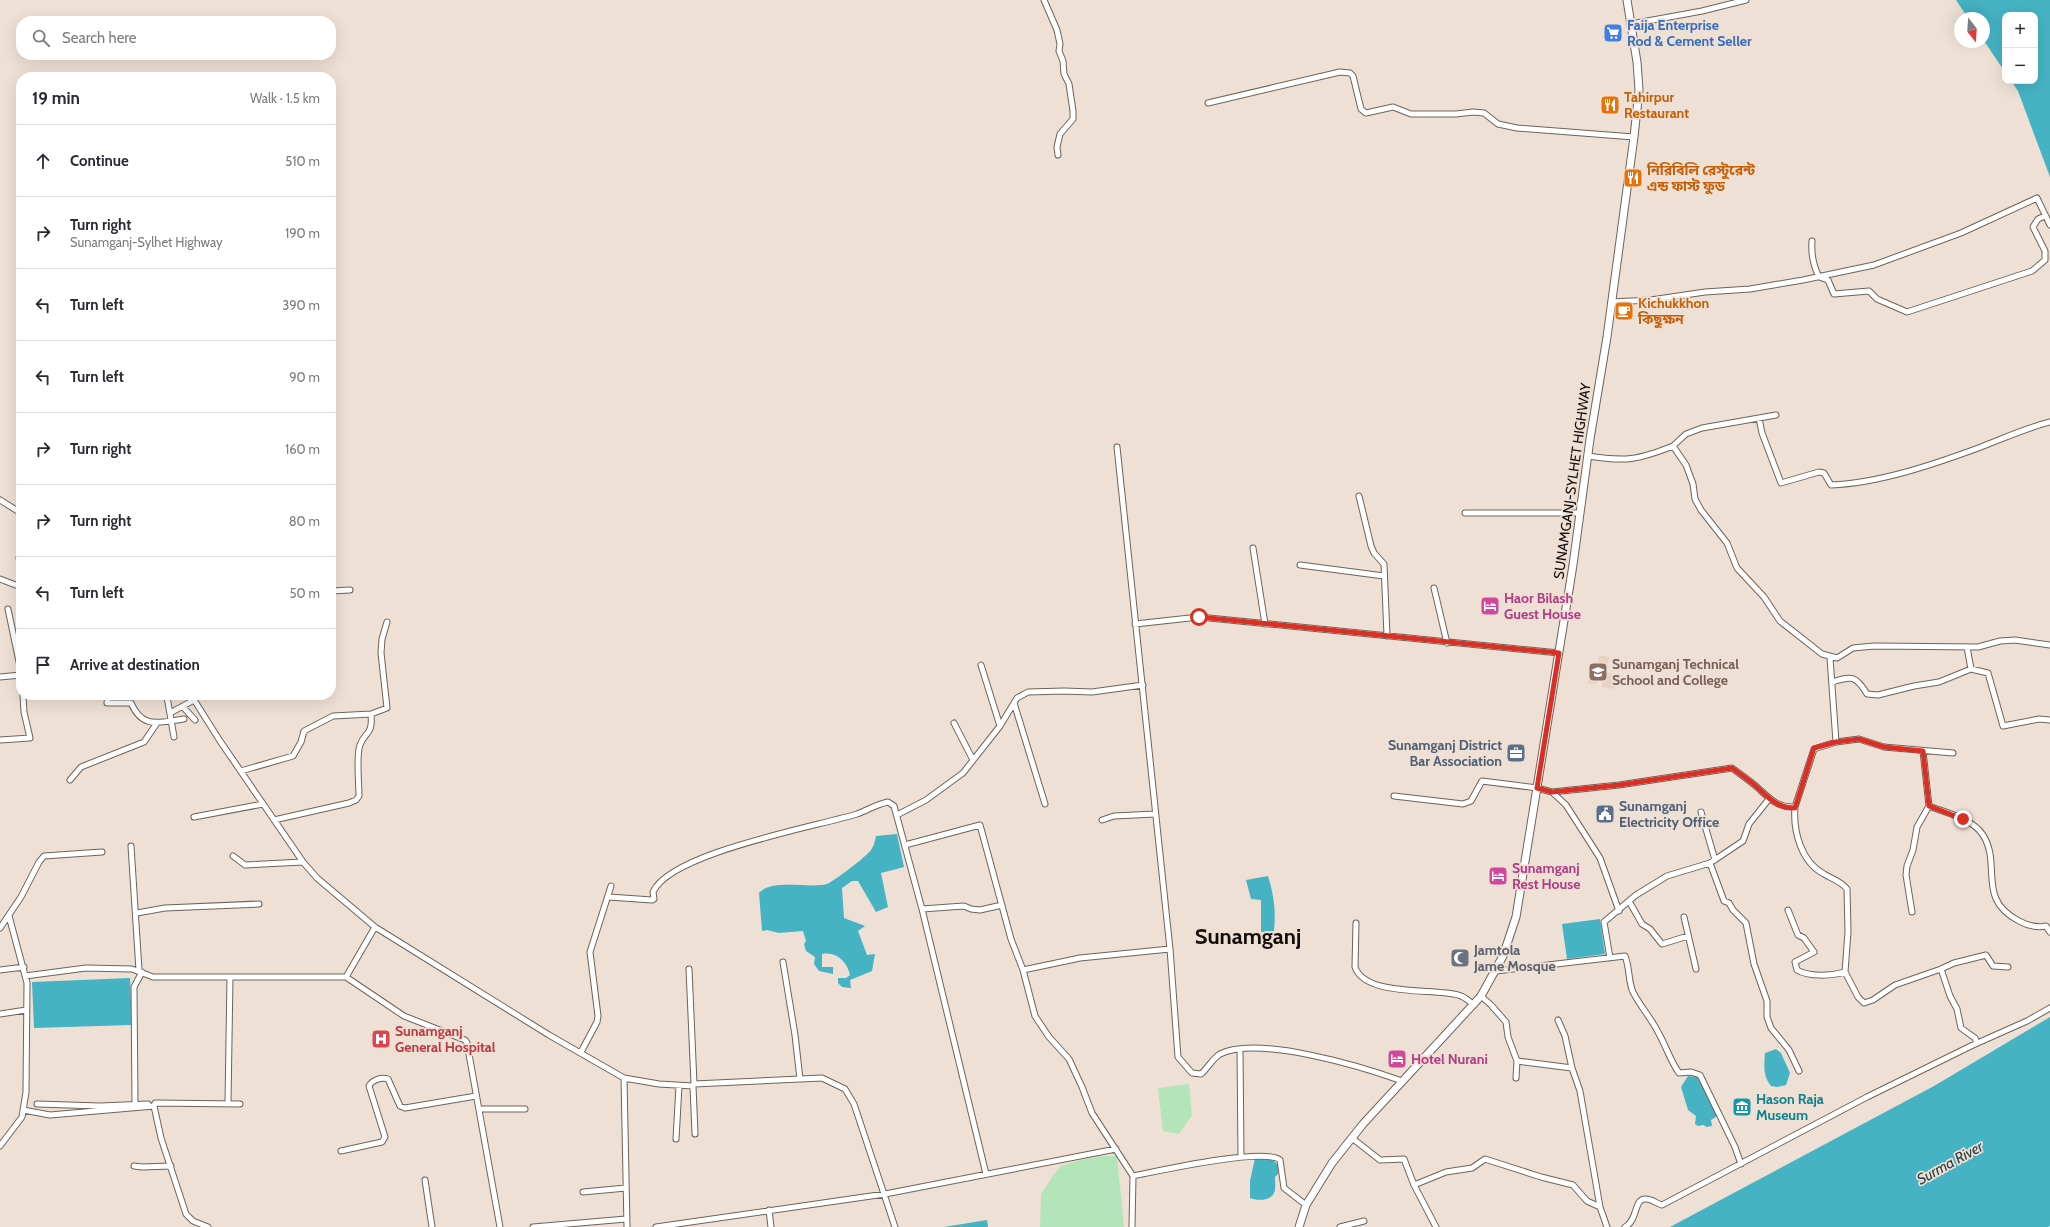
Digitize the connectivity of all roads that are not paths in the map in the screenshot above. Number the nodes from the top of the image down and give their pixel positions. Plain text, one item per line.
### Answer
1 (1044, 0) edge
2 (1627, 0) edge
3 (1746, 0) edge
4 (1631, 24) junction
5 (1208, 103) dead end
6 (1634, 137) junction
7 (1058, 155) dead end
8 (2044, 216) junction
9 (2050, 225) edge
10 (1812, 241) dead end
11 (1819, 277) junction
12 (1611, 302) junction
13 (1776, 415) dead end
14 (1759, 418) junction
15 (2050, 422) edge
16 (1673, 446) junction
17 (1117, 447) dead end
18 (1588, 456) junction
19 (1359, 496) dead end
20 (0, 500) edge
21 (16, 510) edge
22 (1466, 513) dead end
23 (1580, 514) junction
24 (1253, 548) dead end
25 (1300, 565) dead end
26 (1384, 576) junction
27 (0, 579) edge
28 (16, 585) edge
29 (1434, 588) dead end
30 (350, 590) dead end
31 (336, 591) edge
32 (8, 609) dead end
33 (387, 622) dead end
34 (1135, 624) junction
35 (1265, 624) junction
36 (1387, 636) junction
37 (1447, 643) junction
38 (2050, 645) edge
39 (16, 647) edge
40 (1967, 647) junction
41 (1559, 653) junction
42 (1830, 658) junction
43 (981, 665) dead end
44 (1971, 669) junction
45 (16, 675) edge
46 (0, 677) edge
47 (1832, 682) junction
48 (1143, 685) junction
49 (23, 700) edge
50 (107, 700) edge
51 (168, 700) edge
52 (192, 700) edge
53 (194, 700) edge
54 (1014, 704) junction
55 (183, 707) junction
56 (170, 713) junction
57 (371, 714) junction
58 (184, 719) dead end
59 (195, 720) dead end
60 (2050, 720) edge
61 (171, 721) junction
62 (157, 723) junction
63 (954, 723) dead end
64 (1000, 726) junction
65 (174, 737) dead end
66 (0, 740) edge
67 (1836, 742) junction
68 (1923, 751) junction
69 (1953, 753) dead end
70 (973, 760) junction
71 (241, 772) junction
72 (70, 780) dead end
73 (1537, 788) junction
74 (1552, 792) junction
75 (1394, 796) dead end
76 (1768, 799) junction
77 (263, 804) junction
78 (1045, 804) dead end
79 (1929, 806) junction
80 (1795, 808) junction
81 (1701, 812) dead end
82 (1155, 814) junction
83 (897, 815) junction
84 (194, 817) dead end
85 (274, 820) junction
86 (1102, 820) dead end
87 (905, 845) junction
88 (131, 846) dead end
89 (102, 852) dead end
90 (233, 856) dead end
91 (1715, 860) junction
92 (303, 862) junction
93 (1710, 864) junction
94 (611, 886) dead end
95 (609, 897) junction
96 (1629, 901) junction
97 (259, 904) dead end
98 (1002, 905) junction
99 (922, 909) junction
100 (1788, 910) dead end
101 (1619, 911) junction
102 (1912, 912) dead end
103 (137, 913) junction
104 (9, 916) junction
105 (1684, 917) dead end
106 (1356, 923) dead end
107 (375, 927) junction
108 (0, 928) edge
109 (2050, 932) edge
110 (1688, 936) junction
111 (1170, 949) junction
112 (1610, 958) junction
113 (783, 962) dead end
114 (24, 967) junction
115 (2008, 967) dead end
116 (689, 969) dead end
117 (1696, 969) dead end
118 (1941, 969) junction
119 (0, 970) edge
120 (1023, 970) junction
121 (140, 971) junction
122 (1496, 971) junction
123 (1845, 972) junction
124 (25, 976) junction
125 (230, 977) junction
126 (346, 977) junction
127 (1480, 996) junction
128 (1474, 1005) junction
129 (2050, 1008) edge
130 (26, 1010) junction
131 (0, 1014) edge
132 (1558, 1020) dead end
133 (1978, 1043) junction
134 (1240, 1049) junction
135 (581, 1052) junction
136 (1517, 1061) junction
137 (1572, 1068) junction
138 (1799, 1071) dead end
139 (624, 1078) junction
140 (1516, 1078) dead end
141 (800, 1079) junction
142 (1402, 1081) junction
143 (694, 1085) junction
144 (679, 1086) junction
145 (476, 1096) junction
146 (228, 1103) junction
147 (37, 1104) dead end
148 (135, 1104) junction
149 (240, 1104) dead end
150 (154, 1105) junction
151 (478, 1109) junction
152 (525, 1109) dead end
153 (23, 1110) junction
154 (696, 1134) dead end
155 (1352, 1138) junction
156 (676, 1139) dead end
157 (0, 1146) edge
158 (1116, 1149) junction
159 (340, 1152) dead end
160 (1241, 1157) junction
161 (1741, 1164) junction
162 (134, 1166) dead end
163 (171, 1166) junction
164 (986, 1174) junction
165 (1133, 1176) junction
166 (425, 1180) dead end
167 (1414, 1185) junction
168 (626, 1188) junction
169 (583, 1192) dead end
170 (885, 1194) junction
171 (1306, 1204) junction
172 (1600, 1207) junction
173 (769, 1210) junction
174 (626, 1219) junction
175 (1364, 1222) dead end
176 (565, 1226) edge
177 (208, 1227) edge
178 (432, 1227) edge
179 (500, 1227) edge
180 (533, 1227) edge
181 (627, 1227) edge
182 (656, 1227) edge
183 (771, 1227) edge
184 (895, 1227) edge
185 (1132, 1227) edge
186 (1299, 1227) edge
187 (1340, 1227) edge
188 (1436, 1227) edge
189 (1607, 1227) edge
190 (1625, 1227) edge

1 - 7 street
2 - 4 main road, SUNAMGANJ-SYLHET HIGHWAY
3 - 4 street
4 - 6 main road, SUNAMGANJ-SYLHET HIGHWAY
5 - 6 street
6 - 12 main road, SUNAMGANJ-SYLHET HIGHWAY
8 - 9 street
8 - 11 street
8 - 11 street
10 - 11 street
11 - 12 street
12 - 18 main road, SUNAMGANJ-SYLHET HIGHWAY
13 - 14 street
14 - 15 street
14 - 16 street
16 - 18 street
16 - 42 street
17 - 34 street
18 - 23 main road, SUNAMGANJ-SYLHET HIGHWAY
19 - 26 street
20 - 21 street
22 - 23 street
23 - 41 main road, SUNAMGANJ-SYLHET HIGHWAY
24 - 35 street
25 - 26 street
26 - 36 street
27 - 28 street
29 - 37 street
30 - 31 street
32 - 39 street
33 - 57 street
34 - 35 street
34 - 48 street
35 - 36 street
36 - 37 street
37 - 41 street
38 - 40 street
40 - 42 street
40 - 44 street
41 - 73 main road, SUNAMGANJ-SYLHET HIGHWAY
42 - 47 street
43 - 64 street
44 - 47 street
44 - 60 street
45 - 46 street
47 - 67 street
48 - 54 street
48 - 82 street
49 - 66 street
50 - 62 street
51 - 56 street
52 - 55 street
53 - 71 street
54 - 64 street
54 - 78 street
55 - 56 street
55 - 59 street
56 - 61 street
57 - 71 street
57 - 85 street
58 - 61 street
61 - 62 street
61 - 65 street
62 - 72 street
63 - 70 street
64 - 70 street
67 - 68 street
67 - 80 street
68 - 69 street
68 - 79 street
70 - 83 street
71 - 77 street
73 - 74 street
73 - 75 street
73 - 122 main road, SUNAMGANJ-SYLHET HIGHWAY
74 - 76 street
74 - 101 street
76 - 80 street
76 - 91 street
77 - 84 street
77 - 85 street
79 - 102 street
79 - 109 street
80 - 123 street
81 - 91 street
82 - 86 street
82 - 111 street
83 - 87 street
83 - 95 street
85 - 92 street
87 - 98 street
87 - 99 street
88 - 103 street
89 - 104 street
90 - 92 street
91 - 93 street
92 - 107 street
93 - 96 street
93 - 138 street
94 - 95 street
95 - 135 street
96 - 101 street
96 - 110 street
97 - 103 street
98 - 99 street
98 - 120 street
99 - 164 street
100 - 123 street
101 - 112 street
103 - 121 street
104 - 108 street
104 - 114 street
105 - 110 street
106 - 128 street
107 - 126 street
107 - 135 street
110 - 117 street
111 - 120 street
111 - 134 street
112 - 122 street
112 - 161 street
113 - 141 street
114 - 119 street
114 - 124 street
115 - 118 street
116 - 143 street
118 - 123 street
118 - 133 street
120 - 158 street
121 - 124 street
121 - 125 street
121 - 148 street
122 - 127 main road, SUNAMGANJ-SYLHET HIGHWAY
124 - 130 street
125 - 126 street
125 - 146 street
126 - 145 street
127 - 128 main road, SUNAMGANJ-SYLHET HIGHWAY
127 - 136 street
128 - 142 main road, SUNAMGANJ-SYLHET HIGHWAY
129 - 133 street
130 - 131 street
130 - 153 street
132 - 137 street
133 - 161 street
134 - 142 street
134 - 160 street
135 - 139 street
136 - 137 street
136 - 140 street
137 - 172 street
139 - 144 street
139 - 168 street
141 - 143 street
141 - 170 street
142 - 155 main road, SUNAMGANJ-SYLHET HIGHWAY
143 - 144 street
143 - 154 street
144 - 156 street
145 - 151 street
145 - 159 street
146 - 149 street
146 - 150 street
147 - 148 street
148 - 150 street
150 - 153 street
150 - 163 street
151 - 152 street
151 - 179 street
153 - 157 street
155 - 167 street
155 - 171 main road, SUNAMGANJ-SYLHET HIGHWAY
158 - 164 street
158 - 165 street
160 - 165 street
160 - 171 street
161 - 190 street
162 - 163 street
163 - 177 street
164 - 170 street
165 - 185 street
166 - 178 street
167 - 172 street
167 - 188 street
168 - 169 street
168 - 174 street
170 - 173 street
170 - 184 street
171 - 186 main road, SUNAMGANJ-SYLHET HIGHWAY
172 - 189 street
173 - 182 street
173 - 183 street
174 - 176 street
174 - 181 street
175 - 187 street
176 - 180 street

